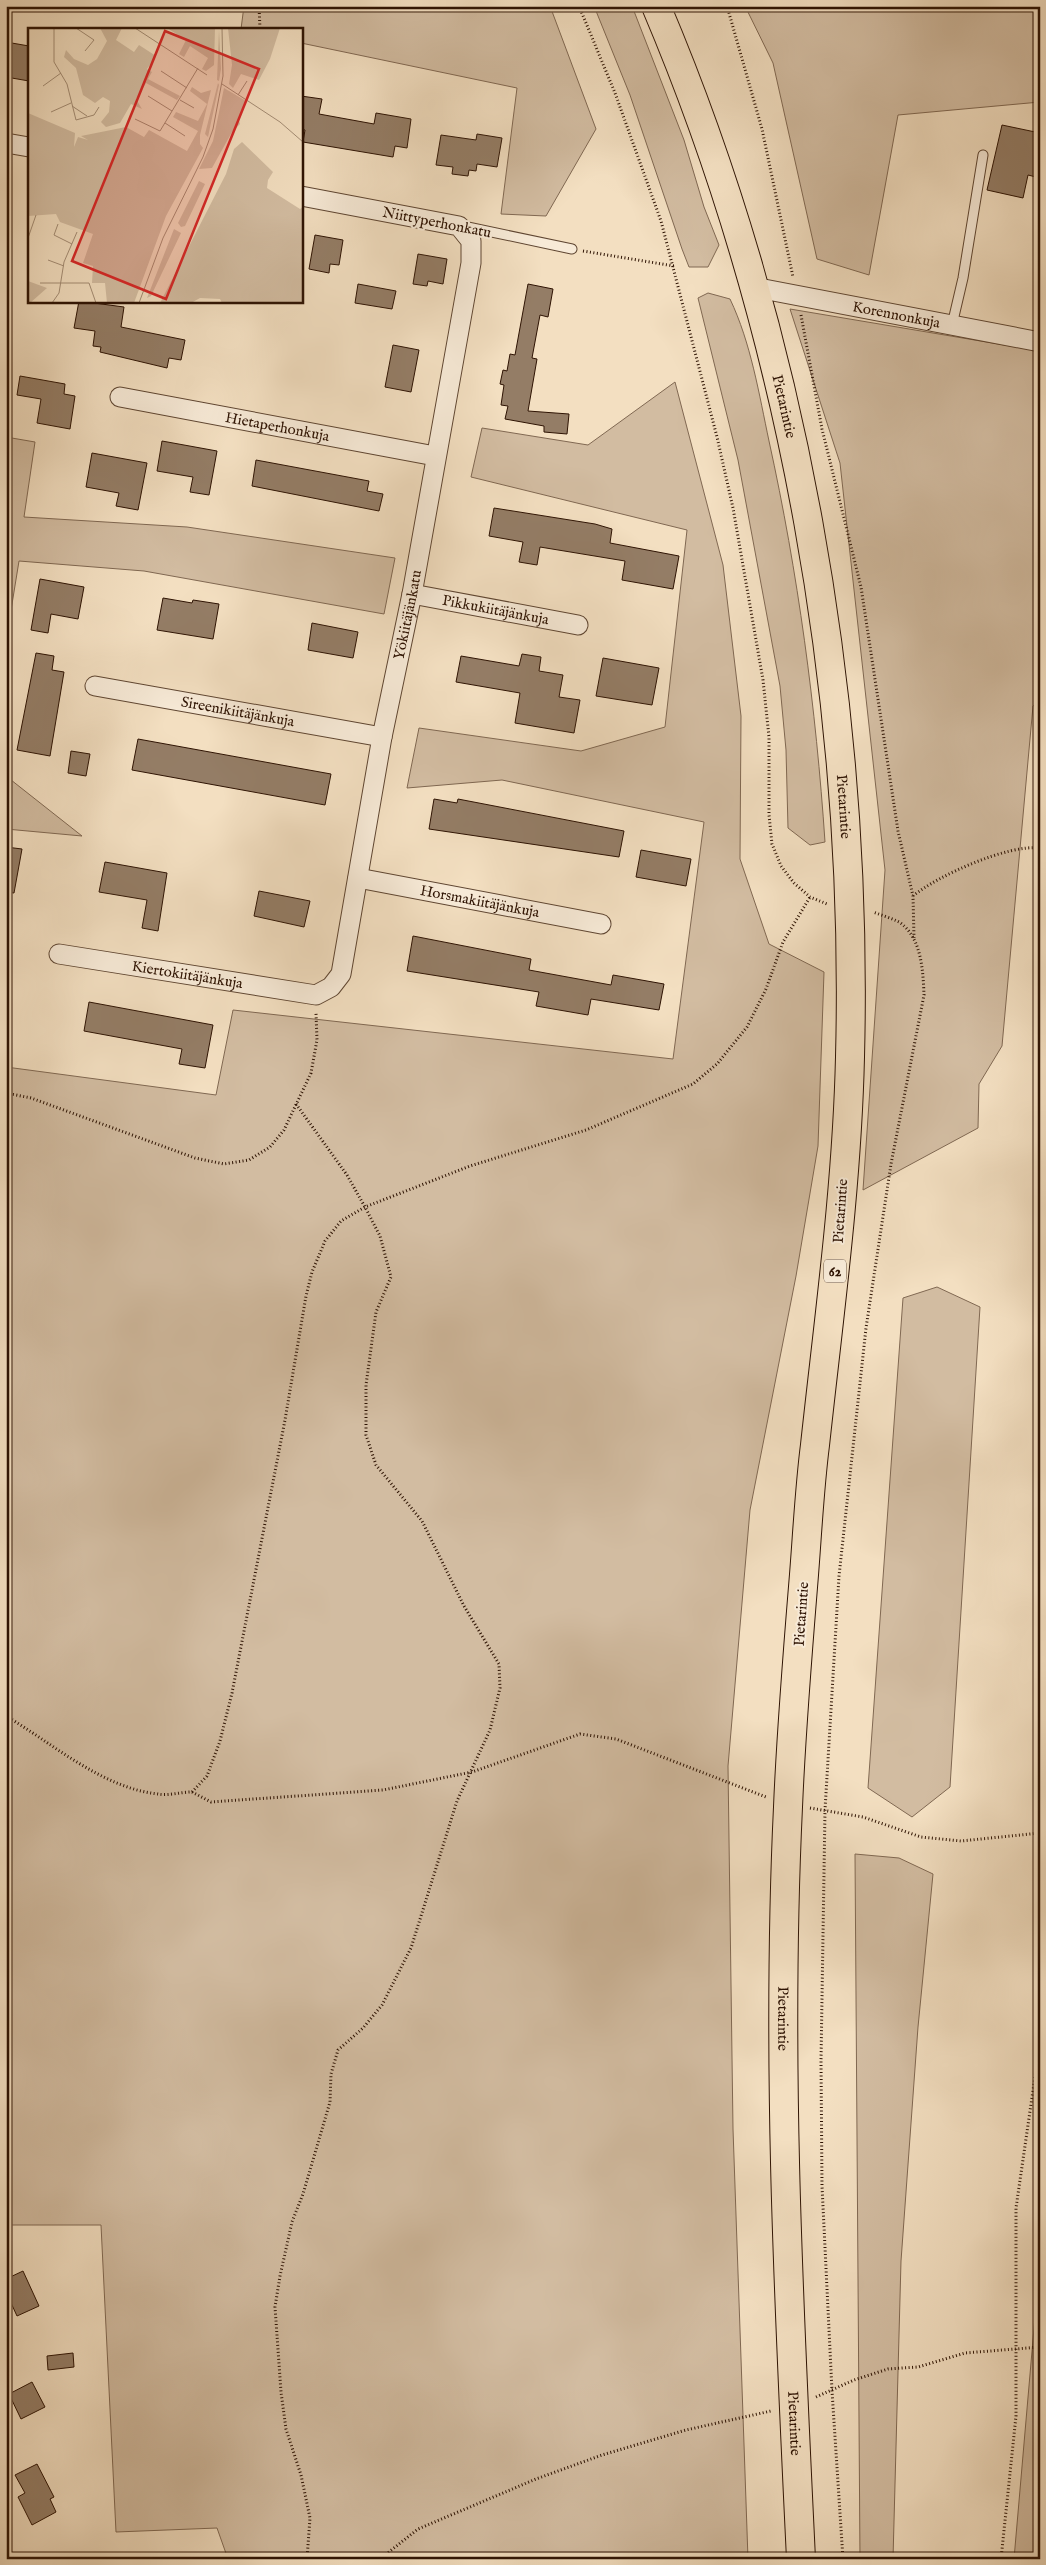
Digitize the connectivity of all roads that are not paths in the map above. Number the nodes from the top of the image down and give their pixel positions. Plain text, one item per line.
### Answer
1 (656, 6) edge
2 (6, 143) edge
3 (28, 147) edge
4 (983, 155) dead end
5 (302, 196) edge
6 (460, 226) junction
7 (572, 249) road end
8 (753, 287) junction
9 (952, 325) junction
10 (1040, 342) edge
11 (120, 397) dead end
12 (436, 456) junction
13 (412, 594) junction
14 (578, 625) dead end
15 (95, 686) dead end
16 (382, 737) junction
17 (358, 878) junction
18 (601, 924) dead end
19 (58, 954) dead end
20 (316, 995) joint
21 (801, 2559) edge

1 - 8 main road, Pietarintie / 62
2 - 3 street
4 - 9 lane
5 - 6 street, Niittyperhonkatu
6 - 7 lane, Niittyperhonkatu
6 - 12 street, Yökiitäjänkatu
8 - 9 street, Korennonkuja
8 - 21 main road, Pietarintie / 62
9 - 10 street, Korennonkuja
11 - 12 street, Hietaperhonkuja
12 - 13 street, Yökiitäjänkatu
13 - 14 street, Pikkukiitäjänkuja
13 - 16 street, Yökiitäjänkatu
15 - 16 street, Sireenikiitäjänkuja
16 - 17 street, Yökiitäjänkatu
17 - 18 street, Horsmakiitäjänkuja
17 - 20 street, Yökiitäjänkatu
19 - 20 street, Kiertokiitäjänkuja

